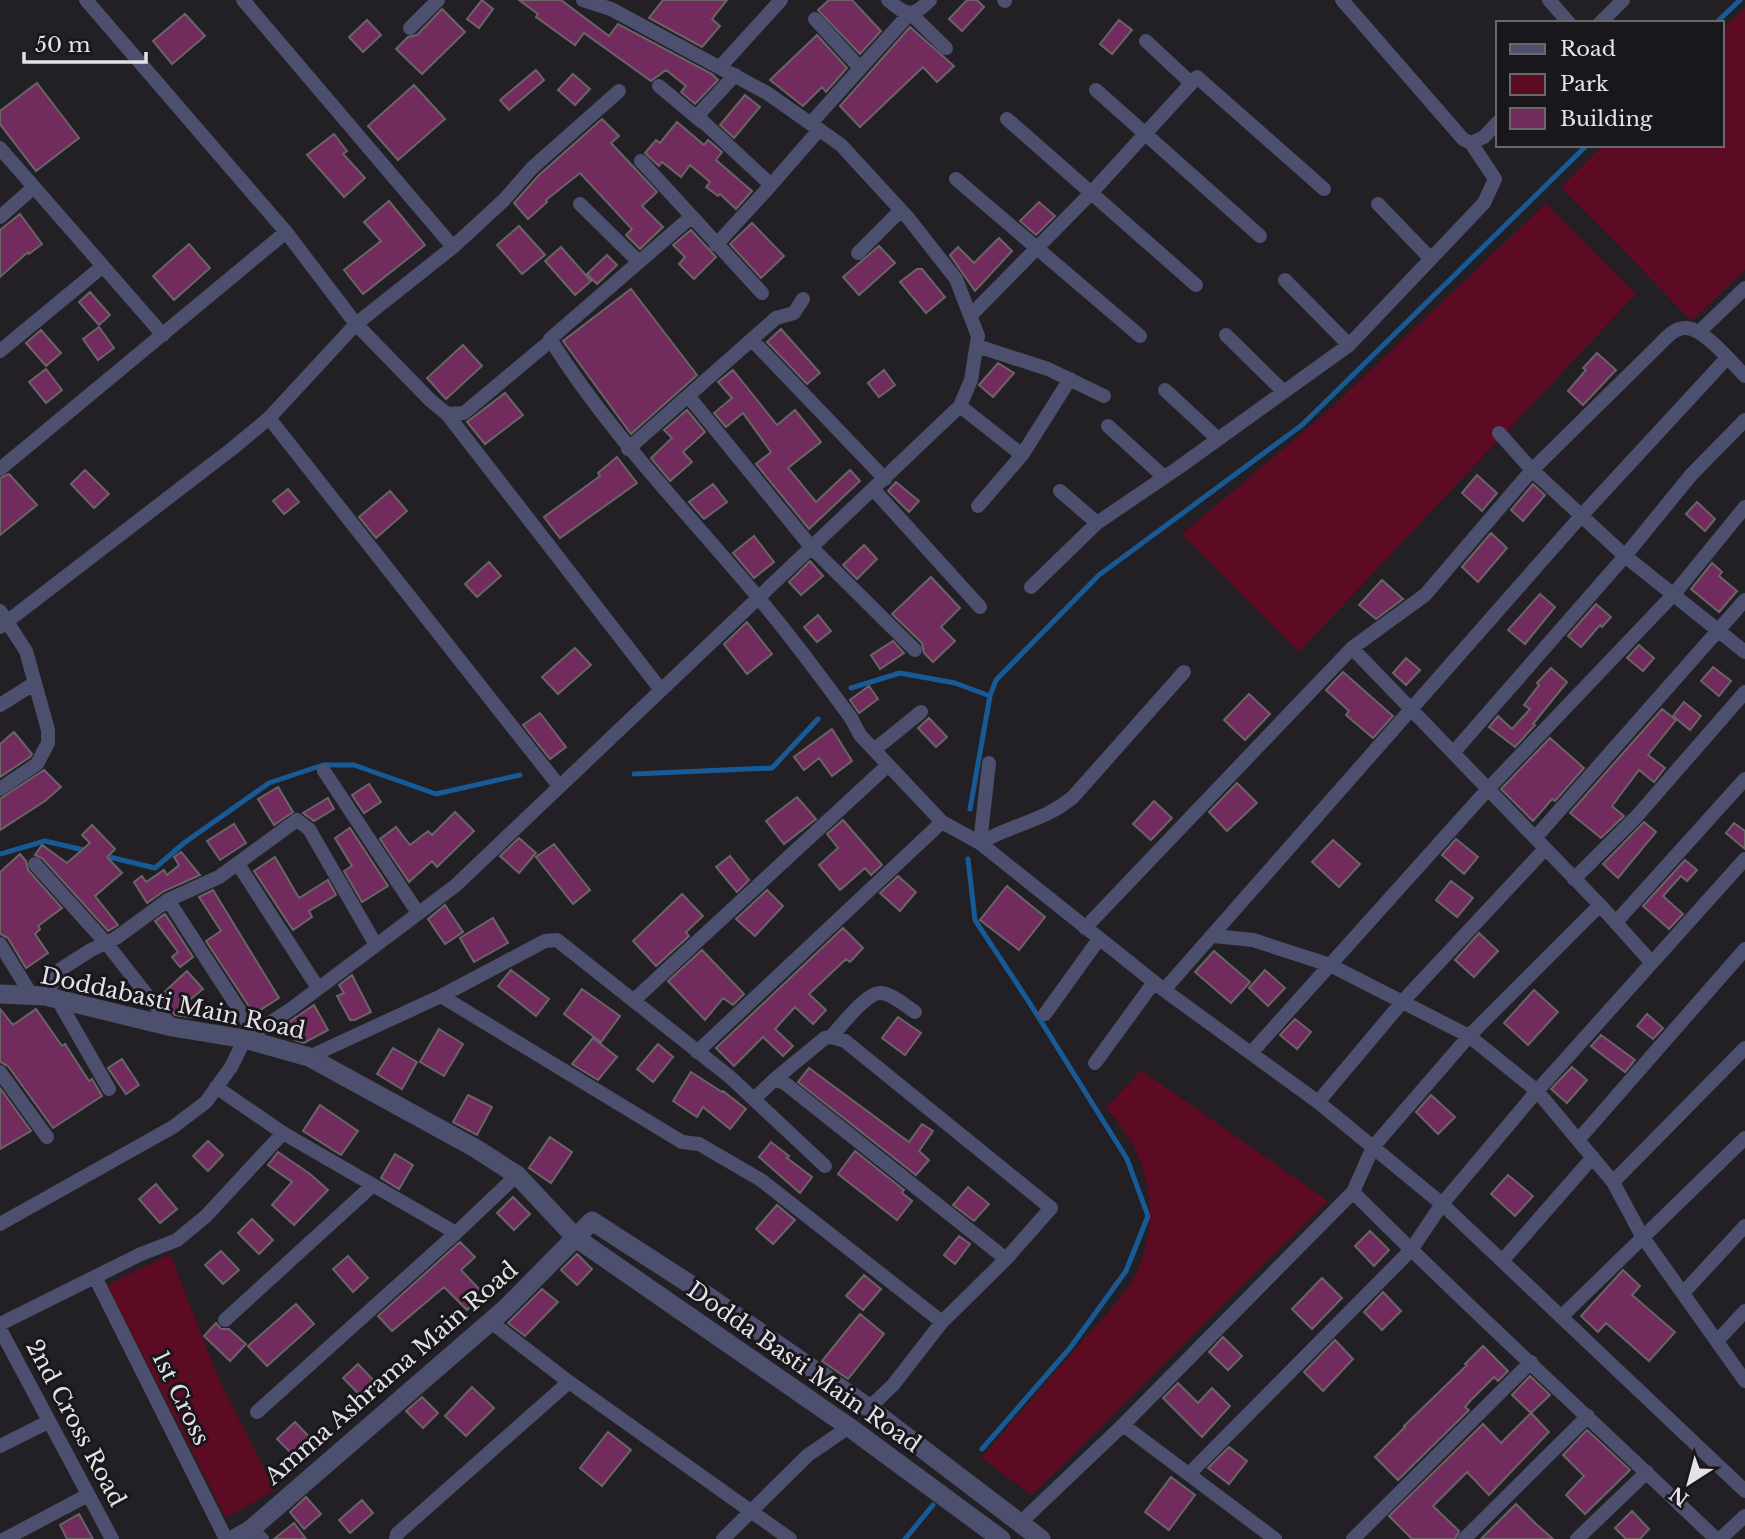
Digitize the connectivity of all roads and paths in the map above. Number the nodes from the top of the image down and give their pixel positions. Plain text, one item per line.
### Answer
1 (86, 0) edge
2 (243, 0) edge
3 (438, 0) edge
4 (583, 0) edge
5 (781, 0) edge
6 (888, 0) edge
7 (930, 0) edge
8 (1342, 0) edge
9 (1549, 0) edge
10 (1623, 0) edge
11 (614, 5) edge
12 (910, 13) junction
13 (815, 19) dead end
14 (1567, 21) edge
15 (1602, 21) edge
16 (410, 28) dead end
17 (1146, 41) dead end
18 (946, 48) dead end
19 (720, 67) junction
20 (860, 68) junction
21 (735, 75) junction
22 (1191, 83) junction
23 (659, 86) dead end
24 (1096, 90) dead end
25 (620, 91) dead end
26 (1007, 119) dead end
27 (702, 122) junction
28 (1496, 124) edge
29 (815, 127) junction
30 (1143, 134) junction
31 (1471, 143) junction
32 (0, 148) edge
33 (641, 161) dead end
34 (956, 179) dead end
35 (771, 185) junction
36 (34, 187) junction
37 (1324, 189) dead end
38 (1092, 192) junction
39 (580, 204) dead end
40 (1378, 204) dead end
41 (901, 210) junction
42 (0, 217) edge
43 (691, 217) junction
44 (286, 232) junction
45 (1260, 236) dead end
46 (716, 245) junction
47 (453, 247) junction
48 (1037, 248) junction
49 (858, 253) dead end
50 (1431, 259) junction
51 (639, 262) junction
52 (103, 266) junction
53 (1285, 280) dead end
54 (1196, 285) dead end
55 (1745, 288) edge
56 (762, 293) dead end
57 (803, 299) dead end
58 (970, 316) junction
59 (356, 324) junction
60 (1700, 331) junction
61 (163, 335) junction
62 (1226, 335) dead end
63 (1140, 336) dead end
64 (550, 339) junction
65 (752, 340) junction
66 (1349, 345) junction
67 (977, 346) junction
68 (0, 351) edge
69 (1727, 358) junction
70 (1745, 376) edge
71 (1070, 379) junction
72 (1166, 390) dead end
73 (1284, 392) junction
74 (1104, 396) dead end
75 (689, 397) junction
76 (960, 406) junction
77 (447, 414) junction
78 (269, 418) junction
79 (1745, 420) edge
80 (1108, 426) dead end
81 (1499, 433) dead end
82 (1218, 439) junction
83 (628, 449) junction
84 (1022, 455) junction
85 (0, 469) edge
86 (1532, 470) junction
87 (1164, 478) junction
88 (885, 479) junction
89 (874, 490) junction
90 (1060, 491) dead end
91 (978, 506) dead end
92 (1745, 507) edge
93 (1582, 515) junction
94 (1097, 523) junction
95 (812, 548) junction
96 (1625, 556) junction
97 (1031, 587) dead end
98 (1674, 594) junction
99 (758, 597) junction
100 (1745, 600) edge
101 (980, 607) dead end
102 (3, 620) edge
103 (1718, 631) junction
104 (1352, 648) junction
105 (915, 650) dead end
106 (1745, 652) edge
107 (1184, 673) dead end
108 (35, 683) junction
109 (661, 690) junction
110 (1745, 692) edge
111 (0, 705) edge
112 (1412, 710) junction
113 (921, 712) dead end
114 (874, 750) junction
115 (1453, 753) junction
116 (989, 763) dead end
117 (888, 765) junction
118 (324, 771) dead end
119 (1745, 779) edge
120 (559, 786) junction
121 (0, 789) edge
122 (1488, 789) junction
123 (942, 822) junction
124 (980, 843) junction
125 (1540, 843) junction
126 (1745, 859) edge
127 (35, 864) dead end
128 (238, 864) junction
129 (1574, 879) junction
130 (168, 900) junction
131 (1600, 905) junction
132 (418, 913) junction
133 (1616, 922) junction
134 (1085, 928) junction
135 (1214, 936) junction
136 (1099, 939) junction
137 (0, 944) edge
138 (107, 944) junction
139 (376, 945) junction
140 (1745, 948) edge
141 (1653, 963) junction
142 (1329, 965) junction
143 (1159, 986) junction
144 (318, 988) junction
145 (0, 995) edge
146 (441, 996) junction
147 (45, 997) junction
148 (634, 1000) junction
149 (1403, 1001) junction
150 (915, 1012) dead end
151 (1045, 1013) dead end
152 (172, 1027) junction
153 (1469, 1036) junction
154 (250, 1037) junction
155 (831, 1037) junction
156 (1745, 1048) edge
157 (697, 1052) junction
158 (1251, 1053) junction
159 (309, 1056) junction
160 (1095, 1063) dead end
161 (0, 1072) edge
162 (775, 1079) junction
163 (216, 1087) junction
164 (109, 1089) dead end
165 (1537, 1091) junction
166 (754, 1099) junction
167 (1318, 1102) junction
168 (283, 1133) junction
169 (47, 1137) dead end
170 (1745, 1138) edge
171 (1579, 1139) junction
172 (1373, 1147) junction
173 (1593, 1157) junction
174 (825, 1166) dead end
175 (517, 1174) junction
176 (1613, 1182) junction
177 (373, 1185) junction
178 (1353, 1192) junction
179 (544, 1204) junction
180 (1442, 1205) junction
181 (592, 1221) junction
182 (0, 1224) edge
183 (1745, 1226) edge
184 (456, 1233) junction
185 (1642, 1236) junction
186 (576, 1238) junction
187 (1411, 1250) junction
188 (1006, 1259) junction
189 (1502, 1261) junction
190 (95, 1277) junction
191 (1683, 1293) junction
192 (1745, 1311) edge
193 (1561, 1317) junction
194 (225, 1320) dead end
195 (491, 1321) junction
196 (942, 1322) junction
197 (0, 1327) edge
198 (1718, 1340) junction
199 (1531, 1362) junction
200 (1745, 1381) edge
201 (569, 1382) junction
202 (869, 1408) junction
203 (257, 1412) dead end
204 (1588, 1416) junction
205 (48, 1422) junction
206 (1123, 1424) junction
207 (849, 1427) junction
208 (0, 1446) edge
209 (1647, 1472) junction
210 (1189, 1474) junction
211 (1745, 1491) edge
212 (88, 1495) junction
213 (751, 1511) junction
214 (1745, 1516) edge
215 (1021, 1522) junction
216 (249, 1536) edge
217 (1040, 1538) edge
218 (5, 1539) edge
219 (112, 1539) edge
220 (226, 1539) edge
221 (396, 1539) edge
222 (723, 1539) edge
223 (790, 1539) edge
224 (1001, 1539) edge
225 (1275, 1539) edge
226 (1353, 1539) edge
227 (1464, 1539) edge
228 (1577, 1539) edge
229 (1718, 1539) edge

1 - 44 street
2 - 47 street
3 - 16 street
4 - 11 street
5 - 19 street
6 - 12 street
7 - 12 street
8 - 31 street
9 - 14 street
10 - 15 street
11 - 19 street
12 - 18 street
12 - 20 street
13 - 20 street
17 - 22 street
19 - 21 street
20 - 29 street
21 - 27 street
21 - 29 street
22 - 30 street
22 - 37 street
23 - 27 street
24 - 30 street
25 - 47 street
26 - 38 street
27 - 35 street
28 - 31 street
29 - 35 street
29 - 41 street
30 - 38 street
30 - 45 street
31 - 50 street
32 - 36 street
33 - 43 street
34 - 48 street
35 - 46 street
36 - 42 street
36 - 52 street
38 - 48 street
38 - 54 street
39 - 51 street
40 - 50 street
41 - 49 street
41 - 58 street
43 - 46 street
43 - 51 street
44 - 59 street
44 - 61 street
46 - 56 street
47 - 59 street
48 - 58 street
48 - 63 street
50 - 66 street
51 - 64 street
52 - 61 street
52 - 68 street
53 - 66 street
55 - 60 street
57 - 65 street
58 - 67 street
59 - 77 street
59 - 78 street
60 - 69 street
60 - 86 street
61 - 85 street
62 - 73 street
64 - 77 street
64 - 83 street
65 - 75 street
65 - 88 street
66 - 73 street
67 - 71 street
67 - 76 street
69 - 70 street
69 - 93 street
71 - 74 street
71 - 84 street
72 - 82 street
73 - 82 street
75 - 83 street
75 - 95 street
76 - 84 street
76 - 88 street
77 - 109 street
78 - 102 street
78 - 120 street
79 - 96 street
80 - 87 street
81 - 86 street
82 - 87 street
83 - 99 street
84 - 91 street
86 - 93 street
86 - 104 street
87 - 94 street
88 - 89 street
89 - 95 street
89 - 101 street
90 - 94 street
92 - 98 street
93 - 96 street
93 - 112 street
94 - 97 street
95 - 99 street
95 - 105 street
96 - 98 street
96 - 115 street
98 - 103 street
98 - 122 street
99 - 109 street
99 - 114 street
100 - 103 street
102 - 108 street
103 - 106 street
103 - 125 street
104 - 112 street
104 - 134 street
107 - 124 street
108 - 111 street
108 - 121 street
109 - 120 street
110 - 129 street
112 - 115 street
112 - 135 street
113 - 114 street
114 - 117 street
115 - 122 street
116 - 124 street
117 - 123 street
117 - 148 street
118 - 132 street
119 - 133 street
120 - 132 street
122 - 125 street
122 - 142 street
123 - 124 street
123 - 157 street
124 - 134 street
125 - 129 street
125 - 149 street
126 - 141 street
127 - 138 street
128 - 130 street
128 - 139 street
128 - 144 street
129 - 131 street
130 - 138 street
130 - 154 street
131 - 133 street
131 - 153 street
132 - 139 street
133 - 141 street
134 - 136 street
135 - 142 street
135 - 143 street
136 - 143 street
136 - 151 street
137 - 147 street
138 - 147 street
138 - 152 street
139 - 144 street
140 - 171 street
141 - 165 street
142 - 149 street
142 - 158 street
143 - 158 street
143 - 160 street
144 - 154 street
145 - 147 street, Doddabasti Main Road
146 - 148 street
146 - 159 street
146 - 196 street
147 - 152 street, Doddabasti Main Road
147 - 164 street
148 - 157 street
149 - 153 street
149 - 167 street
150 - 155 street
152 - 154 street, Doddabasti Main Road
153 - 165 street
153 - 172 street
154 - 159 street, Doddabasti Main Road
154 - 163 street
155 - 162 street
155 - 188 street
156 - 176 street
157 - 166 street
158 - 167 street
159 - 175 street, Doddabasti Main Road
161 - 169 street
162 - 166 street
162 - 188 street
163 - 168 street
163 - 182 street
165 - 171 street
165 - 180 street
166 - 174 street
167 - 172 street
168 - 177 street
168 - 190 street
170 - 185 street
171 - 173 street
172 - 178 street
172 - 180 street
173 - 176 street
173 - 189 street
175 - 179 street, Doddabasti Main Road
175 - 184 street
176 - 185 street
177 - 184 street
177 - 194 street
178 - 187 street
178 - 206 street
179 - 181 street, Dodda Basti Main Road
179 - 186 street, Dodda Basti Main Road
180 - 187 street
180 - 189 street
181 - 186 street
181 - 202 street, Dodda Basti Main Road
183 - 191 street
184 - 203 street
185 - 191 street
185 - 193 street
186 - 195 street, Amma Ashrama Main Road
186 - 207 street, Dodda Basti Main Road
187 - 199 street
187 - 210 street
188 - 196 street
189 - 193 street
190 - 197 street
190 - 220 street, 1st Cross
191 - 198 street
192 - 198 street
193 - 211 street
195 - 201 street
195 - 216 street, Amma Ashrama Main Road
196 - 202 street
197 - 205 street, 2nd Cross Road
198 - 200 street
199 - 204 street
199 - 226 street
201 - 213 street
201 - 221 street
202 - 215 street, Dodda Basti Main Road
204 - 209 street
204 - 227 street
205 - 208 street
205 - 212 street, 2nd Cross Road
206 - 210 street
206 - 215 street
207 - 213 street
207 - 224 street, Dodda Basti Main Road
209 - 228 street
209 - 229 street
210 - 225 street
212 - 218 street
212 - 219 street, 2nd Cross Road
213 - 222 street
213 - 223 street
214 - 229 street
215 - 217 street

